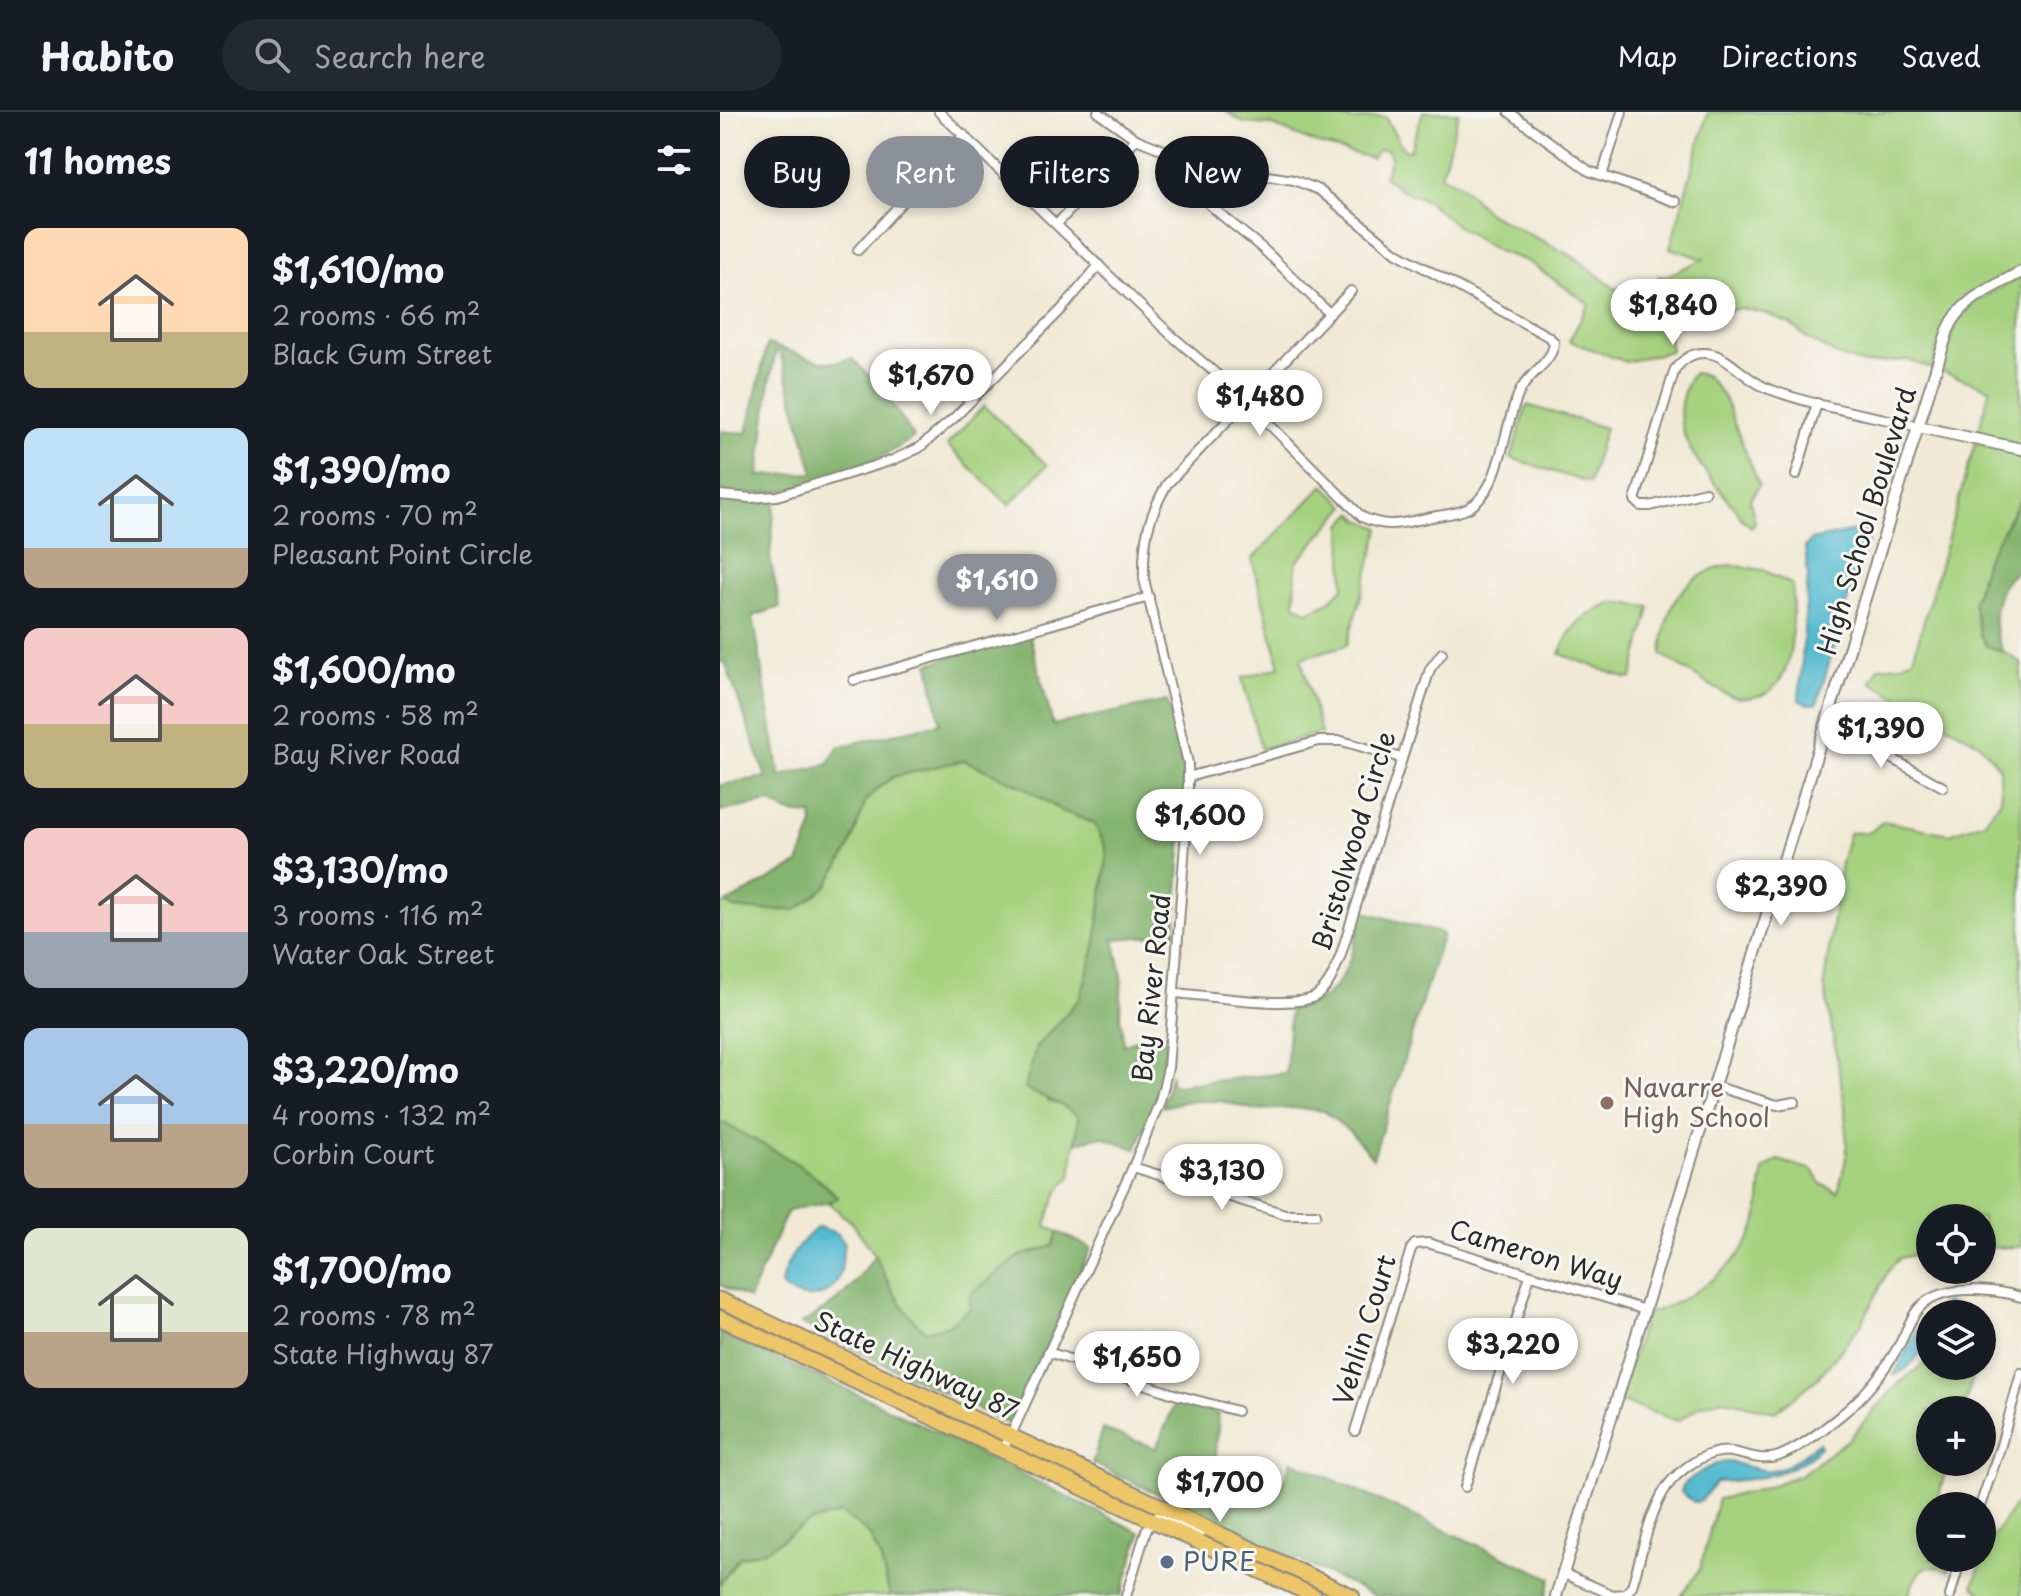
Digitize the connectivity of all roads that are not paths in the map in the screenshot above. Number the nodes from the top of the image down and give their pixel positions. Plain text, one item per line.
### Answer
1 (939, 112) edge
2 (1098, 112) edge
3 (1509, 112) edge
4 (1622, 112) edge
5 (964, 135) junction
6 (1132, 136) edge
7 (1269, 176) edge
8 (1602, 176) junction
9 (1676, 202) dead end
10 (1072, 208) edge
11 (1216, 208) edge
12 (1057, 224) junction
13 (858, 250) dead end
14 (1099, 265) junction
15 (2021, 272) edge
16 (1351, 291) dead end
17 (1330, 314) junction
18 (1246, 401) junction
19 (1817, 403) junction
20 (1919, 427) junction
21 (2021, 449) edge
22 (1796, 475) dead end
23 (1705, 492) dead end
24 (720, 495) edge
25 (1149, 597) junction
26 (1442, 653) dead end
27 (854, 680) dead end
28 (1824, 734) junction
29 (1401, 758) junction
30 (1188, 777) junction
31 (1943, 787) dead end
32 (1175, 993) junction
33 (1714, 1086) junction
34 (1795, 1102) dead end
35 (1133, 1167) junction
36 (1316, 1214) dead end
37 (1417, 1243) joint
38 (1530, 1275) junction
39 (2021, 1297) edge
40 (720, 1300) edge
41 (1642, 1309) junction
42 (720, 1318) edge
43 (1048, 1352) junction
44 (2021, 1373) edge
45 (1237, 1411) dead end
46 (1355, 1431) dead end
47 (1006, 1443) junction
48 (1465, 1487) dead end
49 (1985, 1492) edge
50 (1152, 1520) junction
51 (1299, 1571) junction
52 (1957, 1572) edge
53 (1562, 1573) junction
54 (1126, 1596) edge
55 (1314, 1596) edge
56 (1352, 1596) edge
57 (1556, 1596) edge
58 (1950, 1596) edge

1 - 5 street
2 - 6 street
3 - 8 street
4 - 8 street
5 - 12 street
5 - 13 street
7 - 18 street
8 - 9 street
10 - 12 street
11 - 17 street
12 - 14 street
14 - 18 street
14 - 24 street
15 - 20 street, High School Boulevard
16 - 17 street, Bay River Road
17 - 18 street, Bay River Road
18 - 25 street, Bay River Road
19 - 20 street
19 - 22 street
19 - 23 street
20 - 21 street
20 - 28 street, High School Boulevard
25 - 27 street
25 - 30 street, Bay River Road
26 - 29 street, Bristolwood Circle
28 - 31 street
28 - 33 street, High School Boulevard
29 - 30 street
29 - 32 street, Bristolwood Circle
30 - 32 street, Bay River Road
32 - 35 street, Bay River Road
33 - 34 street
33 - 41 street, High School Boulevard
35 - 36 street
35 - 43 street, Bay River Road
37 - 38 street, Cameron Way
37 - 46 street, Vehlin Court
38 - 41 street, Cameron Way
38 - 48 street
39 - 53 street
40 - 47 highway, State Highway 87
41 - 53 street, High School Boulevard
42 - 47 highway
43 - 45 street
43 - 47 street, Bay River Road
44 - 49 street
47 - 50 highway
47 - 51 highway, State Highway 87
50 - 51 street
50 - 54 street
50 - 55 highway
51 - 56 highway, State Highway 87
52 - 58 street
53 - 57 street, High School Boulevard

